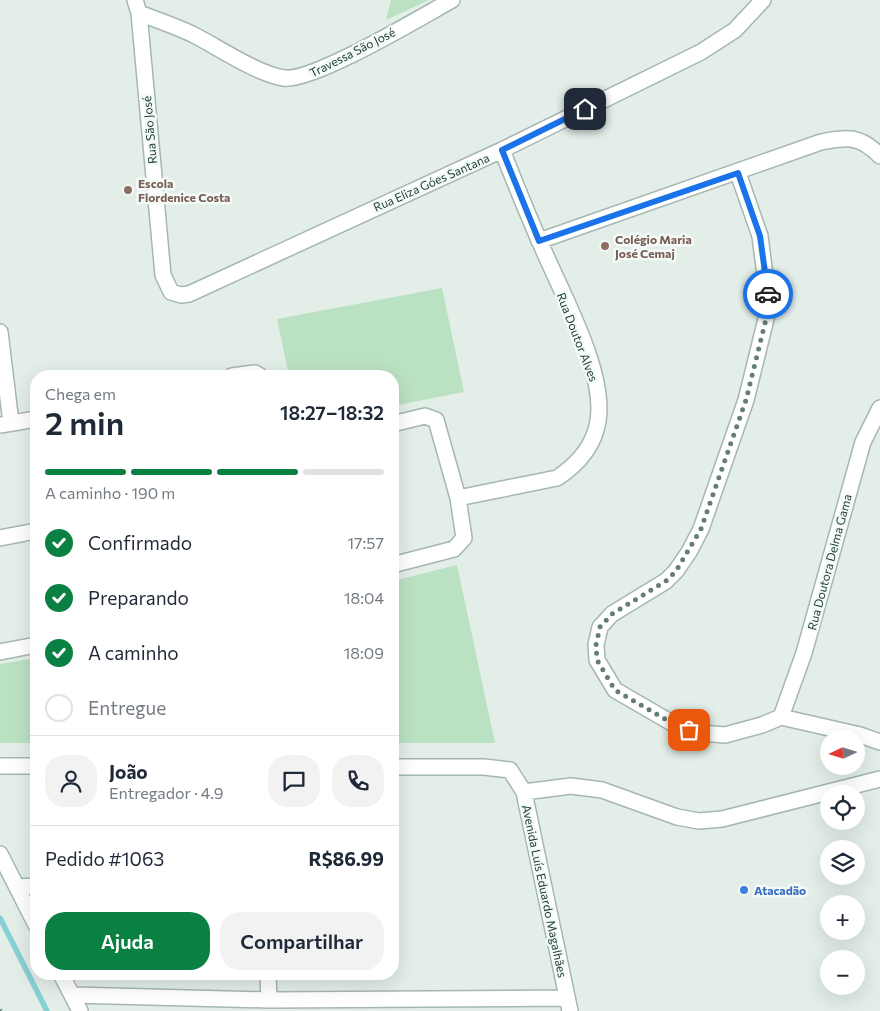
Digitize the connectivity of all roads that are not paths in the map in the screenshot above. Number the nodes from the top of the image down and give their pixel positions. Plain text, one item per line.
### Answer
1 (452, 0) edge
2 (763, 0) edge
3 (137, 7) edge
4 (502, 150) junction
5 (880, 156) edge
6 (738, 173) junction
7 (539, 241) junction
8 (195, 291) joint
9 (0, 332) edge
10 (880, 408) edge
11 (30, 420) edge
12 (399, 422) edge
13 (6, 424) edge
14 (458, 498) junction
15 (30, 532) edge
16 (0, 538) edge
17 (399, 563) edge
18 (30, 646) edge
19 (0, 652) edge
20 (781, 717) junction
21 (880, 742) edge
22 (0, 766) edge
23 (30, 766) edge
24 (399, 767) edge
25 (880, 779) edge
26 (524, 792) junction
27 (0, 854) edge
28 (30, 886) edge
29 (17, 887) junction
30 (30, 913) edge
31 (64, 980) edge
32 (268, 980) edge
33 (72, 995) junction
34 (269, 1000) junction
35 (568, 1004) edge
36 (349, 1005) edge
37 (80, 1011) edge

1 - 3 street, Travessa São José
2 - 4 street, Rua Eliza Góes Santana
3 - 8 street, Rua São José
4 - 7 street, Rua Doutor Alves
4 - 8 street, Rua Eliza Góes Santana
5 - 6 street
6 - 7 street
6 - 20 street
7 - 14 street, Rua Doutor Alves
9 - 13 street
10 - 20 street, Rua Doutora Delma Gama
11 - 13 street
12 - 14 street
14 - 17 street
15 - 16 street
18 - 19 street
20 - 21 street
22 - 23 street
24 - 26 street, Avenida Luís Eduardo Magalhães
25 - 26 street
26 - 35 street, Avenida Luís Eduardo Magalhães
27 - 29 street
28 - 29 street
29 - 30 street
31 - 33 street
32 - 34 street
33 - 34 street
33 - 37 street
34 - 36 street
35 - 36 street

